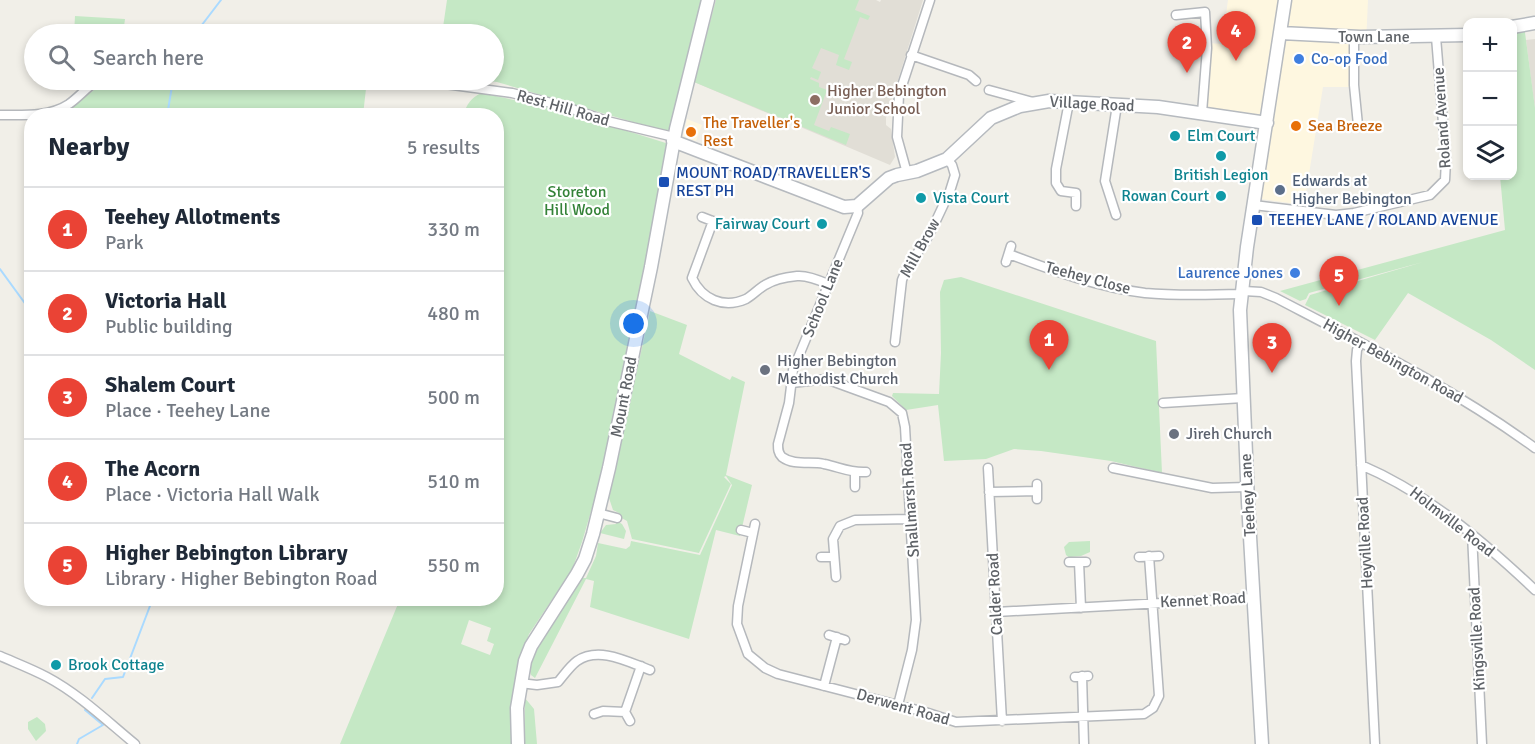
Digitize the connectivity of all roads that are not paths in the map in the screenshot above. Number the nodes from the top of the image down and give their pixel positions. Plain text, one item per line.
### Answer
1 (708, 0) edge
2 (930, 0) edge
3 (1285, 0) edge
4 (1176, 15) dead end
5 (1535, 23) edge
6 (1517, 26) edge
7 (1281, 33) junction
8 (1463, 35) edge
9 (1354, 37) junction
10 (1436, 37) junction
11 (911, 56) junction
12 (976, 81) dead end
13 (86, 90) edge
14 (490, 90) edge
15 (989, 90) dead end
16 (1034, 102) junction
17 (1069, 102) junction
18 (1117, 105) junction
19 (61, 108) edge
20 (1202, 113) junction
21 (24, 114) edge
22 (0, 115) edge
23 (1267, 123) junction
24 (1358, 125) dead end
25 (677, 140) junction
26 (947, 159) junction
27 (907, 173) junction
28 (1254, 205) junction
29 (857, 206) junction
30 (1076, 206) dead end
31 (1116, 214) dead end
32 (702, 218) dead end
33 (1009, 254) dead end
34 (828, 285) junction
35 (1243, 292) junction
36 (895, 342) dead end
37 (1360, 343) junction
38 (792, 383) junction
39 (1243, 398) junction
40 (1163, 403) dead end
41 (1535, 448) edge
42 (1361, 465) junction
43 (988, 468) dead end
44 (1113, 468) dead end
45 (866, 472) dead end
46 (855, 473) junction
47 (855, 487) dead end
48 (1247, 487) junction
49 (1037, 491) dead end
50 (989, 492) junction
51 (598, 513) junction
52 (617, 518) dead end
53 (911, 519) junction
54 (741, 530) dead end
55 (1472, 534) junction
56 (1149, 556) junction
57 (1159, 556) dead end
58 (821, 557) dead end
59 (834, 557) junction
60 (1139, 557) dead end
61 (1068, 562) dead end
62 (836, 577) dead end
63 (1535, 590) edge
64 (1254, 598) junction
65 (1152, 603) junction
66 (1081, 608) junction
67 (996, 612) junction
68 (837, 638) dead end
69 (0, 656) edge
70 (1082, 676) dead end
71 (520, 683) junction
72 (824, 686) junction
73 (898, 705) junction
74 (597, 710) dead end
75 (626, 712) junction
76 (1083, 718) junction
77 (630, 721) dead end
78 (1002, 721) junction
79 (135, 744) edge
80 (518, 744) edge
81 (1084, 744) edge
82 (1262, 744) edge
83 (1376, 744) edge
84 (1482, 744) edge

1 - 25 main road, Mount Road
2 - 11 street
3 - 7 main road, Teehey Lane
4 - 20 street
5 - 6 main road
7 - 9 main road, Town Lane
7 - 23 main road, Teehey Lane
8 - 10 main road, Town Lane
9 - 10 main road, Town Lane
9 - 24 street
10 - 28 street, Roland Avenue
11 - 12 street
11 - 27 street
13 - 19 street
14 - 25 street, Rest Hill Road
15 - 16 street
16 - 17 main road, Village Road
16 - 26 main road, Village Road
17 - 18 main road, Village Road
17 - 30 street
18 - 20 main road, Village Road
18 - 31 street
20 - 23 main road, Village Road
21 - 22 street
23 - 28 main road, Teehey Lane
25 - 29 main road
25 - 51 main road, Mount Road
26 - 27 main road, Village Road
26 - 36 street, Mill Brow
27 - 29 main road, Village Road
28 - 35 main road, Teehey Lane
29 - 34 street, School Lane
32 - 34 street
33 - 35 street, Teehey Close
34 - 38 street, School Lane
35 - 37 street, Higher Bebington Road
35 - 39 main road, Teehey Lane
37 - 41 street, Higher Bebington Road
37 - 42 street, Heyville Road
38 - 46 street, School Lane
38 - 53 street, Shallmarsh Road
39 - 40 street
39 - 48 main road, Teehey Lane
42 - 55 street, Holmville Road
42 - 83 street, Heyville Road
43 - 50 street, Calder Road
44 - 48 street
45 - 46 street, School Lane
46 - 47 street
48 - 64 main road, Teehey Lane
49 - 50 street
50 - 67 street, Calder Road
51 - 52 street
51 - 71 main road, Mount Road
53 - 59 street
53 - 73 street, Shallmarsh Road
54 - 72 street, Derwent Road
55 - 63 street, Holmville Road
55 - 84 street, Kingsville Road
56 - 57 street
56 - 60 street
56 - 65 street, Kennet Road
58 - 59 street
59 - 62 street
61 - 66 street
64 - 65 street, Kennet Road
64 - 82 main road, Teehey Lane
65 - 66 street, Kennet Road
65 - 76 street, Derwent Road
66 - 67 street, Kennet Road
67 - 78 street, Calder Road
68 - 72 street
69 - 79 street
70 - 76 street
71 - 75 street
71 - 80 main road, Mount Road
72 - 73 street, Derwent Road
73 - 78 street, Derwent Road
74 - 75 street
75 - 77 street
76 - 78 street, Derwent Road
76 - 81 street

